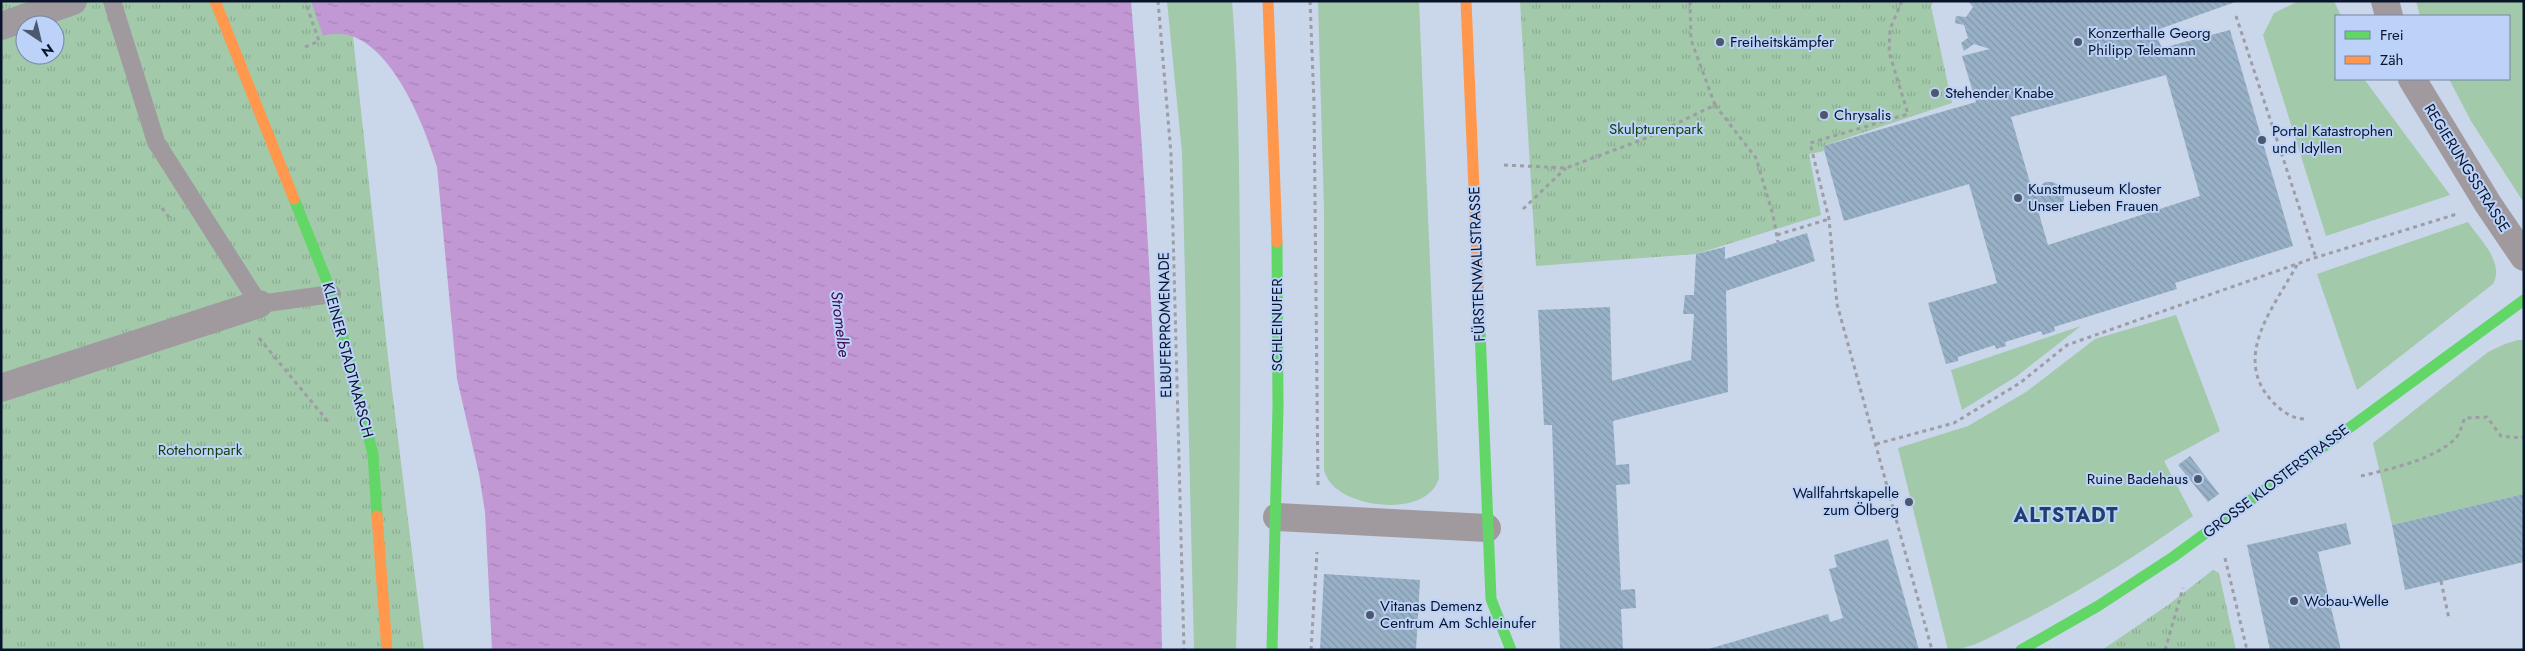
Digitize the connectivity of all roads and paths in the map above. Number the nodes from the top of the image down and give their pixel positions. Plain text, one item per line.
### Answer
1 (73, 1) edge
2 (112, 1) edge
3 (215, 1) edge
4 (305, 1) edge
5 (1158, 1) edge
6 (1268, 1) edge
7 (1310, 1) edge
8 (1466, 1) edge
9 (1690, 1) edge
10 (1902, 1) edge
11 (2385, 1) edge
12 (2389, 15) edge
13 (2236, 16) dead end
14 (1, 26) edge
15 (305, 47) dead end
16 (2413, 80) edge
17 (1715, 105) junction
18 (1473, 163) junction
19 (1566, 168) junction
20 (2488, 204) junction
21 (1523, 209) dead end
22 (1829, 220) junction
23 (1777, 235) junction
24 (1778, 242) dead end
25 (2524, 257) edge
26 (2316, 258) junction
27 (2297, 264) junction
28 (332, 294) junction
29 (2524, 300) edge
30 (260, 304) junction
31 (1, 388) edge
32 (2350, 425) junction
33 (2524, 436) edge
34 (1876, 444) junction
35 (1318, 471) dead end
36 (2361, 476) dead end
37 (1276, 516) junction
38 (1487, 528) junction
39 (1317, 544) dead end
40 (2228, 567) dead end
41 (2441, 581) dead end
42 (2183, 582) dead end
43 (2449, 619) dead end
44 (387, 650) edge
45 (1184, 650) edge
46 (1272, 650) edge
47 (1311, 650) edge
48 (1511, 650) edge
49 (1932, 650) edge
50 (2022, 650) edge
51 (2165, 650) edge
52 (2247, 650) edge

1 - 14 street
2 - 30 lane
3 - 28 street, KLEINER STADTMARSCH
4 - 15 path
5 - 45 path, ELBUFERPROMENADE
6 - 37 street, SCHLEINUFER
7 - 35 path
8 - 18 street, FÜRSTENWALLSTRASSE
9 - 17 path
10 - 22 path
11 - 12 street
13 - 26 path
16 - 20 street, REGIERUNGSSTRASSE
17 - 19 path
17 - 23 path
18 - 19 path
18 - 38 street, FÜRSTENWALLSTRASSE
19 - 21 path
20 - 25 street, REGIERUNGSSTRASSE
20 - 26 path
22 - 23 path
22 - 34 path
23 - 24 path
26 - 27 path
27 - 32 path
27 - 34 path
28 - 30 lane
28 - 44 street, KLEINER STADTMARSCH
29 - 32 street, GROSSE KLOSTERSTRASSE
30 - 31 street
32 - 50 street, GROSSE KLOSTERSTRASSE
33 - 36 path
34 - 49 path
37 - 38 street
37 - 46 street, SCHLEINUFER
38 - 48 street, FÜRSTENWALLSTRASSE
39 - 47 path
40 - 52 path
41 - 43 path
42 - 51 path

